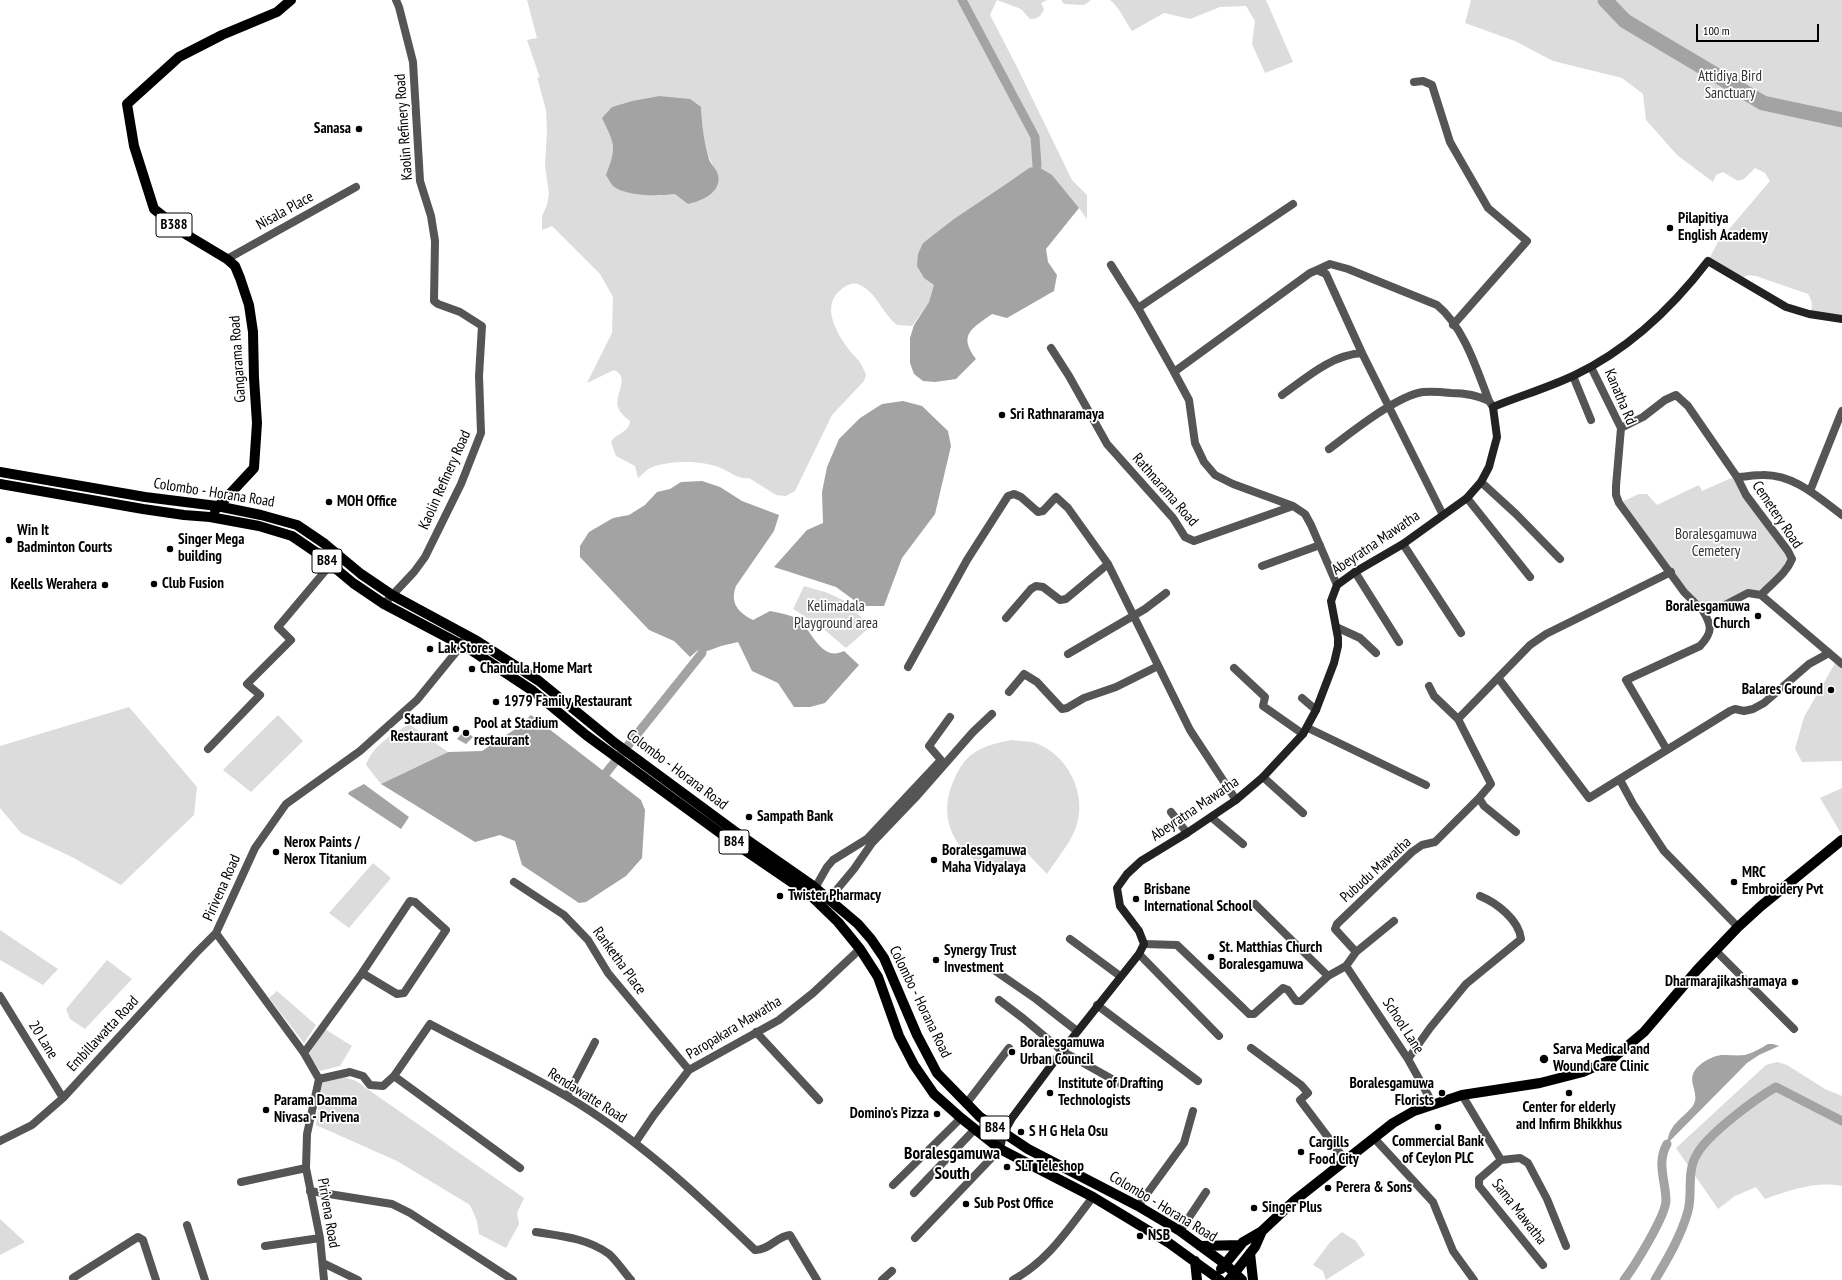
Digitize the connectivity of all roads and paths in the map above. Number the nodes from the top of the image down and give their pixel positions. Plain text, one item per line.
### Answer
1 (291, 0) edge
2 (396, 0) edge
3 (1414, 82) dead end
4 (356, 187) dead end
5 (1293, 204) dead end
6 (227, 259) junction
7 (1110, 266) dead end
8 (1317, 270) junction
9 (1138, 308) junction
10 (1842, 319) edge
11 (1453, 325) junction
12 (1050, 348) dead end
13 (1362, 353) junction
14 (1591, 367) junction
15 (1174, 372) junction
16 (1574, 376) junction
17 (1282, 396) dead end
18 (1491, 404) junction
19 (1390, 406) junction
20 (1842, 411) edge
21 (1591, 420) dead end
22 (1621, 428) junction
23 (1329, 449) dead end
24 (0, 472) edge
25 (1737, 477) junction
26 (1481, 482) junction
27 (0, 484) edge
28 (98, 489) junction
29 (1810, 491) junction
30 (1467, 498) junction
31 (96, 500) junction
32 (217, 506) junction
33 (1293, 506) junction
34 (1443, 515) junction
35 (1842, 515) edge
36 (210, 516) junction
37 (1403, 544) junction
38 (1320, 545) junction
39 (1560, 559) dead end
40 (332, 564) junction
41 (1108, 564) junction
42 (1262, 566) dead end
43 (1355, 572) junction
44 (1671, 572) junction
45 (1530, 576) dead end
46 (1337, 585) junction
47 (1166, 593) dead end
48 (1761, 594) junction
49 (392, 595) junction
50 (384, 604) junction
51 (1703, 611) junction
52 (1132, 617) junction
53 (1006, 618) dead end
54 (1336, 627) junction
55 (1461, 633) dead end
56 (466, 635) junction
57 (1400, 642) dead end
58 (461, 646) junction
59 (1376, 653) dead end
60 (1829, 653) junction
61 (1068, 654) dead end
62 (1842, 664) edge
63 (1158, 666) junction
64 (908, 667) dead end
65 (1234, 668) dead end
66 (1499, 679) junction
67 (1429, 686) dead end
68 (1009, 692) dead end
69 (1302, 698) dead end
70 (1316, 710) junction
71 (992, 714) dead end
72 (950, 717) dead end
73 (1458, 719) junction
74 (1306, 731) junction
75 (612, 746) junction
76 (208, 749) dead end
77 (1667, 750) junction
78 (631, 761) junction
79 (1263, 777) junction
80 (1620, 780) junction
81 (1426, 785) dead end
82 (1479, 798) junction
83 (1236, 800) junction
84 (1171, 812) dead end
85 (1303, 813) dead end
86 (1211, 818) junction
87 (1516, 832) dead end
88 (1188, 833) junction
89 (1842, 840) edge
90 (1243, 844) dead end
91 (514, 882) dead end
92 (815, 888) junction
93 (1480, 896) dead end
94 (829, 899) junction
95 (1255, 904) dead end
96 (1394, 921) dead end
97 (1738, 927) junction
98 (216, 933) junction
99 (1070, 938) dead end
100 (1144, 944) junction
101 (860, 949) junction
102 (1715, 950) junction
103 (1356, 952) junction
104 (1139, 954) junction
105 (1346, 966) junction
106 (991, 968) dead end
107 (362, 973) junction
108 (1120, 976) junction
109 (1328, 976) junction
110 (0, 996) edge
111 (999, 1000) dead end
112 (1097, 1005) junction
113 (1794, 1029) dead end
114 (1077, 1031) junction
115 (756, 1032) junction
116 (1219, 1036) dead end
117 (595, 1042) dead end
118 (1009, 1048) dead end
119 (1251, 1048) dead end
120 (1062, 1051) junction
121 (304, 1052) junction
122 (1408, 1059) junction
123 (689, 1070) junction
124 (394, 1076) junction
125 (319, 1079) junction
126 (1198, 1080) dead end
127 (1118, 1083) dead end
128 (1462, 1095) junction
129 (567, 1096) junction
130 (63, 1098) junction
131 (819, 1100) dead end
132 (966, 1104) junction
133 (1433, 1104) junction
134 (1193, 1111) dead end
135 (961, 1118) junction
136 (975, 1129) junction
137 (1003, 1134) junction
138 (1374, 1138) junction
139 (0, 1141) edge
140 (635, 1143) junction
141 (1000, 1149) junction
142 (1501, 1160) junction
143 (1346, 1161) junction
144 (306, 1168) junction
145 (520, 1168) dead end
146 (241, 1182) dead end
147 (893, 1185) dead end
148 (310, 1191) junction
149 (1206, 1192) dead end
150 (914, 1193) dead end
151 (1093, 1198) junction
152 (1138, 1206) junction
153 (187, 1225) dead end
154 (1262, 1231) junction
155 (536, 1232) dead end
156 (1180, 1232) junction
157 (320, 1238) junction
158 (915, 1238) dead end
159 (1240, 1245) junction
160 (265, 1246) dead end
161 (1200, 1246) junction
162 (1566, 1246) dead end
163 (1250, 1253) junction
164 (1195, 1261) junction
165 (323, 1263) junction
166 (1224, 1264) junction
167 (1543, 1265) dead end
168 (892, 1271) dead end
169 (73, 1278) dead end
170 (1235, 1278) edge
171 (1215, 1279) edge
172 (156, 1280) edge
173 (205, 1280) edge
174 (324, 1280) edge
175 (358, 1280) edge
176 (513, 1280) edge
177 (631, 1280) edge
178 (817, 1280) edge
179 (882, 1280) edge
180 (1013, 1280) edge
181 (1197, 1280) edge
182 (1253, 1280) edge
183 (1474, 1280) edge

1 - 6 main road, Gangarama Road / B388
2 - 49 street, Kaolin Refinery Road
3 - 11 street
4 - 6 street, Nisala Place
5 - 9 street
6 - 32 main road, Gangarama Road / B388
7 - 9 street
8 - 11 street, Abeyratna Mawatha
8 - 13 street
8 - 15 street, Abeyratna Mawatha
9 - 15 street
10 - 14 street
11 - 18 street, Abeyratna Mawatha
12 - 33 street, Rathnarama Road
13 - 17 street
13 - 19 street
14 - 16 street
14 - 22 street, Kanatha Rd
15 - 33 street
16 - 18 street
16 - 21 street
18 - 19 street
18 - 26 street, Abeyratna Mawatha
19 - 23 street
19 - 34 street
20 - 29 street
22 - 25 street
22 - 44 street, Kanatha Rd
24 - 28 main road, Colombo - Horana Road / B84
25 - 29 street
25 - 48 street, Cemetery Road
26 - 30 street, Abeyratna Mawatha
26 - 39 street
27 - 31 main road, Colombo - Horana Road / B84
28 - 31 main road
28 - 32 main road, Colombo - Horana Road / B84
29 - 35 street
30 - 34 street, Abeyratna Mawatha
30 - 45 street
31 - 36 main road, Colombo - Horana Road / B84
32 - 36 main road, Gangarama Road
32 - 49 main road, Colombo - Horana Road / B84
33 - 38 street
34 - 37 street, Abeyratna Mawatha
36 - 40 main road, Colombo - Horana Road / B84
37 - 43 street, Abeyratna Mawatha
37 - 55 street
38 - 42 street
38 - 46 street
40 - 50 main road, Colombo - Horana Road / B84
40 - 76 street
41 - 52 street
41 - 53 street
41 - 64 street
43 - 46 street, Abeyratna Mawatha
43 - 57 street
44 - 51 street, Kanatha Rd
44 - 66 street
46 - 54 street, Abeyratna Mawatha
47 - 52 street
48 - 51 street
48 - 60 street
49 - 50 street, Kaolin Refinery Road
49 - 56 main road, Colombo - Horana Road / B84
50 - 58 main road, Colombo - Horana Road / B84
51 - 77 street
52 - 61 street
52 - 63 street
54 - 59 street
54 - 70 street, Abeyratna Mawatha
56 - 58 street, Pirivena Road
56 - 75 main road, Colombo - Horana Road / B84
58 - 75 main road, Colombo - Horana Road / B84
58 - 98 street, Pirivena Road
60 - 62 street
60 - 77 street
63 - 68 street
63 - 83 street
65 - 74 street
66 - 73 street
66 - 80 street
67 - 73 street
69 - 70 street
70 - 74 street, Abeyratna Mawatha
71 - 94 street
72 - 92 street
73 - 82 street
74 - 79 street, Abeyratna Mawatha
74 - 81 street
75 - 78 main road, Colombo - Horana Road / B84
77 - 80 street
78 - 92 main road, Colombo - Horana Road / B84
78 - 101 main road, Colombo - Horana Road / B84
79 - 83 street, Abeyratna Mawatha
79 - 85 street
80 - 97 street
82 - 87 street
82 - 103 street, Pubudu Mawatha
83 - 86 street, Abeyratna Mawatha
84 - 88 street
86 - 88 street, Abeyratna Mawatha
86 - 90 street
88 - 100 street, Abeyratna Mawatha
89 - 97 main road
91 - 123 street, Ranketha Place
92 - 94 main road, Colombo - Horana Road / B84
93 - 122 street
94 - 132 main road, Colombo - Horana Road / B84
95 - 109 street
96 - 103 street
97 - 102 main road
98 - 121 street, Pirivena Road
98 - 130 street, Embillawatta Road
99 - 108 street
100 - 104 street
100 - 109 street
101 - 115 street, Paropakara Mawatha
101 - 135 main road, Colombo - Horana Road / B84
102 - 113 street
102 - 128 main road
103 - 105 street
104 - 108 street
104 - 116 street
105 - 109 street
105 - 122 street, School Lane
106 - 114 street
107 - 107 street
107 - 121 street
108 - 112 street
110 - 130 street, 20 Lane
111 - 120 street
112 - 114 street
112 - 126 street
114 - 120 street
115 - 123 street, Paropakara Mawatha
115 - 131 street
117 - 129 street
118 - 132 street
119 - 143 street
120 - 127 street
120 - 137 street
121 - 125 street, Pirivena Road
122 - 133 street, School Lane
123 - 140 street, Paropakara Mawatha
124 - 125 street, Rendawatte Road
124 - 129 street, Rendawatte Road
124 - 145 street
125 - 144 street, Pirivena Road
128 - 133 main road
128 - 142 street, Sama Mawatha
129 - 140 street, Rendawatte Road
130 - 139 street, Embillawatta Road
132 - 137 main road, Colombo - Horana Road / B84
133 - 138 main road
134 - 152 street
135 - 136 main road, Colombo - Horana Road / B84
135 - 147 street
136 - 141 main road, Colombo - Horana Road / B84
136 - 150 street
137 - 141 street
137 - 152 main road, Colombo - Horana Road / B84
138 - 143 main road
138 - 183 street
140 - 178 street, Rendawatte Road
141 - 151 main road, Colombo - Horana Road / B84
141 - 158 street
142 - 162 street, Sama Mawatha
142 - 167 street, Sama Mawatha
143 - 154 main road
144 - 146 street
144 - 148 street, Pirivena Road
148 - 157 street, Pirivena Road
148 - 176 street
149 - 156 street
151 - 164 main road, Colombo - Horana Road / B84
151 - 180 street
152 - 156 main road, Colombo - Horana Road / B84
153 - 173 street
154 - 159 main road
154 - 163 main road
155 - 177 street
156 - 161 main road, Colombo - Horana Road / B84
157 - 160 street
157 - 165 street, Pirivena Road
159 - 161 main road
159 - 166 main road
161 - 166 main road, Colombo - Horana Road / B84
163 - 170 main road
163 - 182 main road
164 - 171 main road, Colombo - Horana Road / B84
164 - 181 main road
165 - 174 street, Pirivena Road
165 - 175 street
166 - 170 main road, B84
166 - 171 main road
168 - 179 street
169 - 172 street

